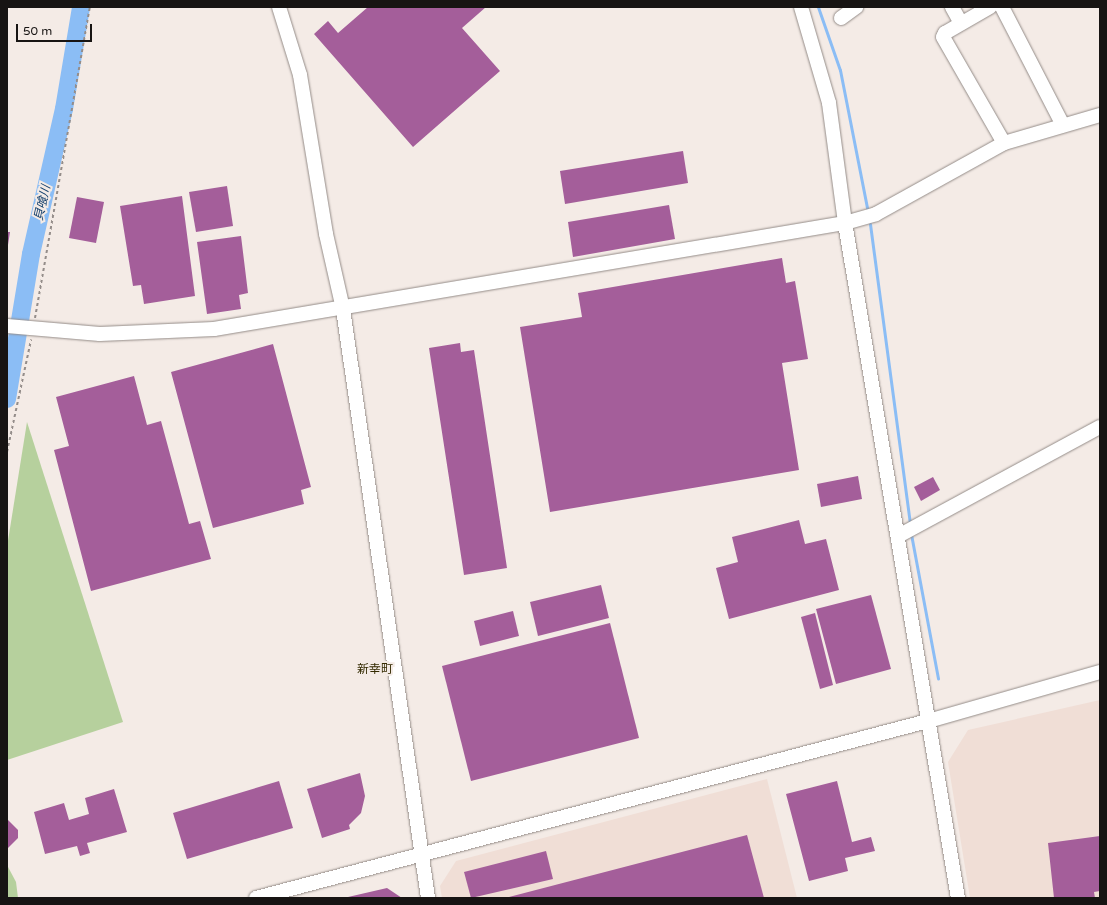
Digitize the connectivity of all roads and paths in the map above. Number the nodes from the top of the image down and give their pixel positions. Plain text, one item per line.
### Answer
1 (90, 7) edge
2 (279, 7) edge
3 (801, 7) edge
4 (856, 7) edge
5 (952, 7) edge
6 (990, 7) edge
7 (1002, 7) edge
8 (841, 18) dead end
9 (961, 24) junction
10 (1100, 115) edge
11 (1063, 125) junction
12 (1004, 143) junction
13 (845, 223) junction
14 (343, 309) junction
15 (8, 326) edge
16 (31, 329) junction
17 (1100, 427) edge
18 (7, 452) edge
19 (900, 535) junction
20 (1100, 672) edge
21 (928, 721) junction
22 (421, 854) junction
23 (256, 898) edge
24 (428, 898) edge
25 (958, 898) edge

1 - 16 path
2 - 14 street
3 - 13 street
4 - 8 street
5 - 9 street
6 - 9 street
7 - 11 street
9 - 12 street
10 - 11 street
11 - 12 street
12 - 13 street
13 - 14 street
13 - 19 street
14 - 16 street
14 - 22 street
15 - 16 street
16 - 18 path
17 - 19 street
19 - 21 street
20 - 21 street
21 - 22 street
21 - 25 street
22 - 23 street
22 - 24 street

